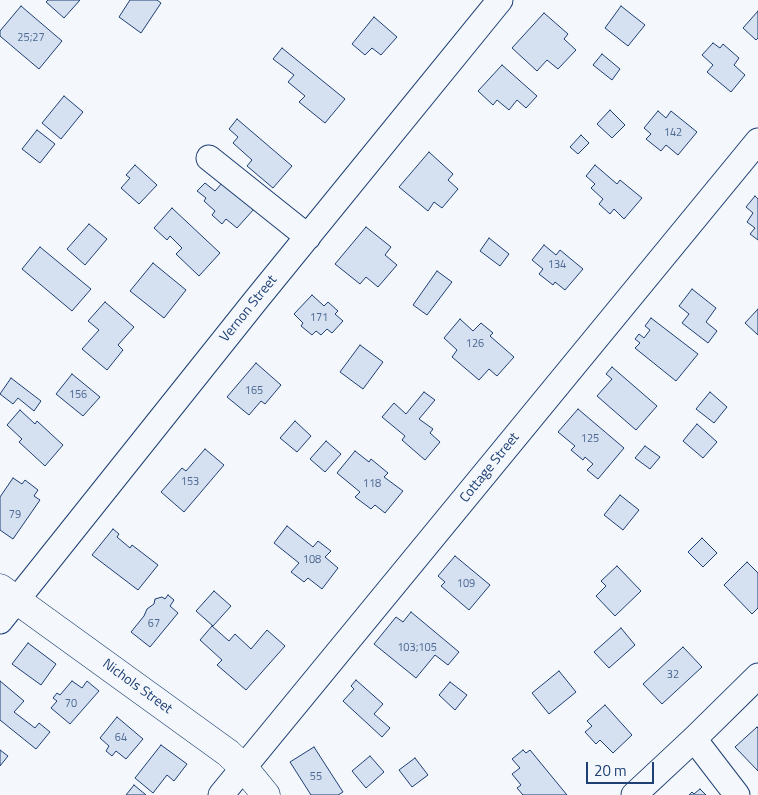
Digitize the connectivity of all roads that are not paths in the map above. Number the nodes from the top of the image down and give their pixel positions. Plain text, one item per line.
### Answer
1 (500, 0) edge
2 (758, 141) edge
3 (209, 158) dead end
4 (308, 236) junction
5 (9, 594) edge
6 (0, 621) edge
7 (758, 676) edge
8 (694, 739) junction
9 (244, 768) junction
10 (221, 795) edge
11 (266, 795) edge
12 (634, 795) edge
13 (737, 795) edge

1 - 4 street, Vernon Street
2 - 9 street, Cottage Street
3 - 4 street
4 - 5 street, Vernon Street
5 - 6 street, Vernon Street
5 - 9 main road, Nichols Street
7 - 8 street
8 - 12 street
8 - 13 street
9 - 10 street, Cottage Street
9 - 11 main road, Nichols Street

